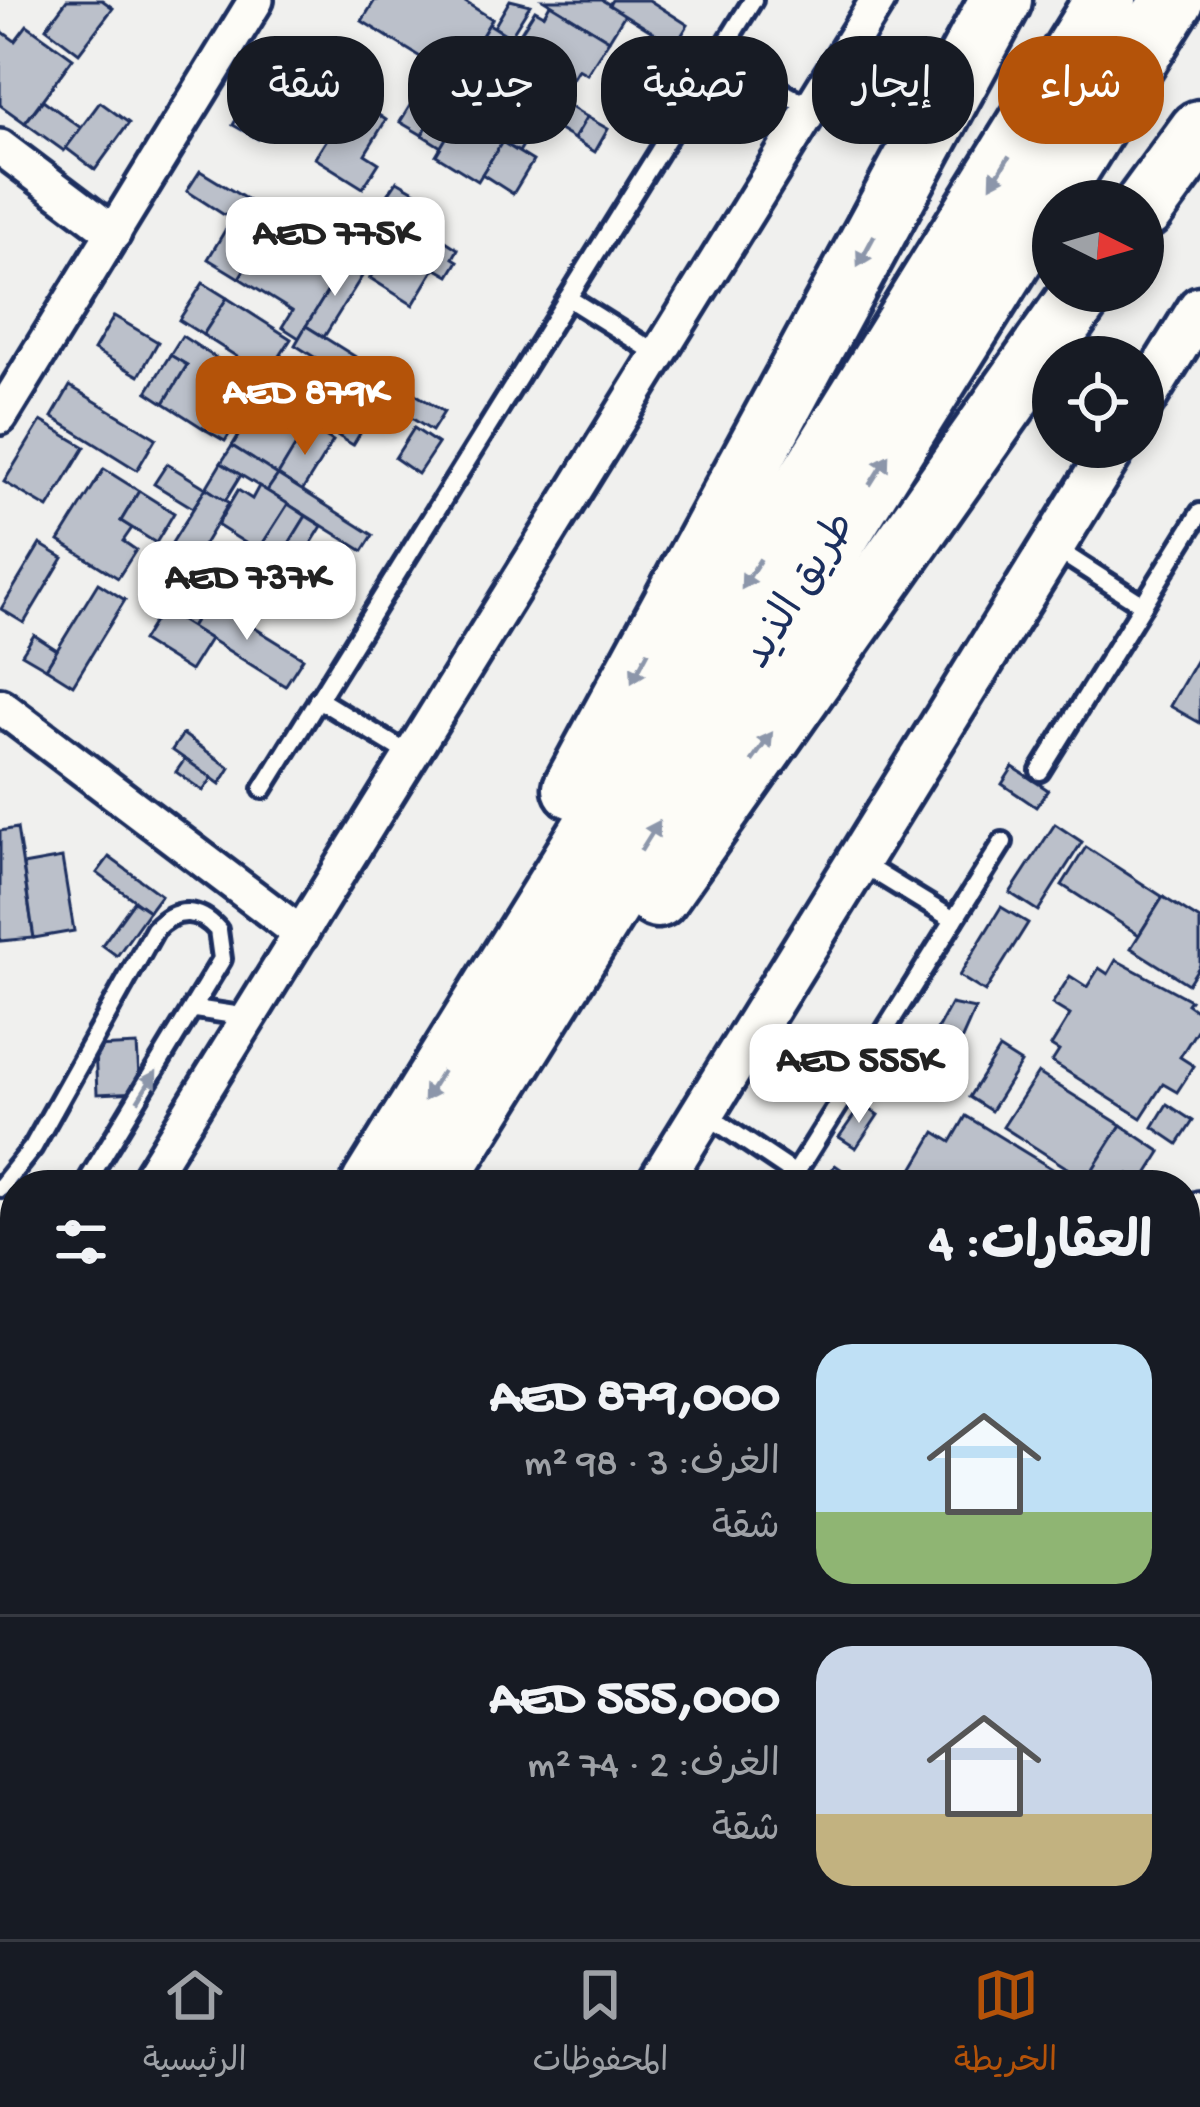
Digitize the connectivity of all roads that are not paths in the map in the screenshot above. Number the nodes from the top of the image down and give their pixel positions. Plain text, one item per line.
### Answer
1 (256, 0) edge
2 (753, 0) edge
3 (878, 0) edge
4 (1001, 0) edge
5 (1106, 0) edge
6 (1173, 0) edge
7 (730, 36) edge
8 (788, 95) edge
9 (811, 108) junction
10 (1200, 131) edge
11 (663, 144) edge
12 (0, 147) edge
13 (1164, 180) edge
14 (114, 233) junction
15 (568, 298) junction
16 (1200, 308) edge
17 (1069, 312) edge
18 (659, 355) junction
19 (1164, 366) edge
20 (0, 417) edge
21 (1101, 468) edge
22 (1200, 513) edge
23 (1053, 546) junction
24 (1143, 605) junction
25 (318, 699) junction
26 (0, 706) edge
27 (412, 756) junction
28 (1040, 771) dead end
29 (263, 789) dead end
30 (1003, 842) dead end
31 (859, 861) junction
32 (954, 920) junction
33 (301, 934) junction
34 (495, 988) junction
35 (195, 1009) junction
36 (248, 1017) junction
37 (484, 1102) junction
38 (703, 1112) junction
39 (15, 1170) edge
40 (100, 1170) edge
41 (154, 1170) edge
42 (381, 1170) edge
43 (442, 1170) edge
44 (667, 1170) edge
45 (779, 1170) edge
46 (797, 1170) edge

1 - 14 street
2 - 7 lane
3 - 9 street
4 -> 34 highway
5 -> 34 highway, طريق الذيد
37 -> 6 highway, طريق الذيد
8 - 9 lane
9 - 18 street
10 - 13 highway
11 - 15 lane
12 - 14 street
14 - 20 street
15 - 18 lane
15 - 25 lane
16 - 19 street
37 -> 17 highway
18 - 27 street
21 - 23 street
22 - 24 lane
23 - 24 lane
23 - 31 street
24 - 28 lane
25 - 27 lane
25 - 29 lane
26 - 33 street
27 - 33 street
30 - 32 lane
31 - 32 lane
31 - 38 street
32 - 46 lane
33 - 36 street
34 -> 42 highway, طريق الذيد
35 - 36 lane
35 - 39 lane
40 -> 35 lane
36 - 41 street
37 - 43 highway, طريق الذيد
38 - 44 street
38 - 45 lane

